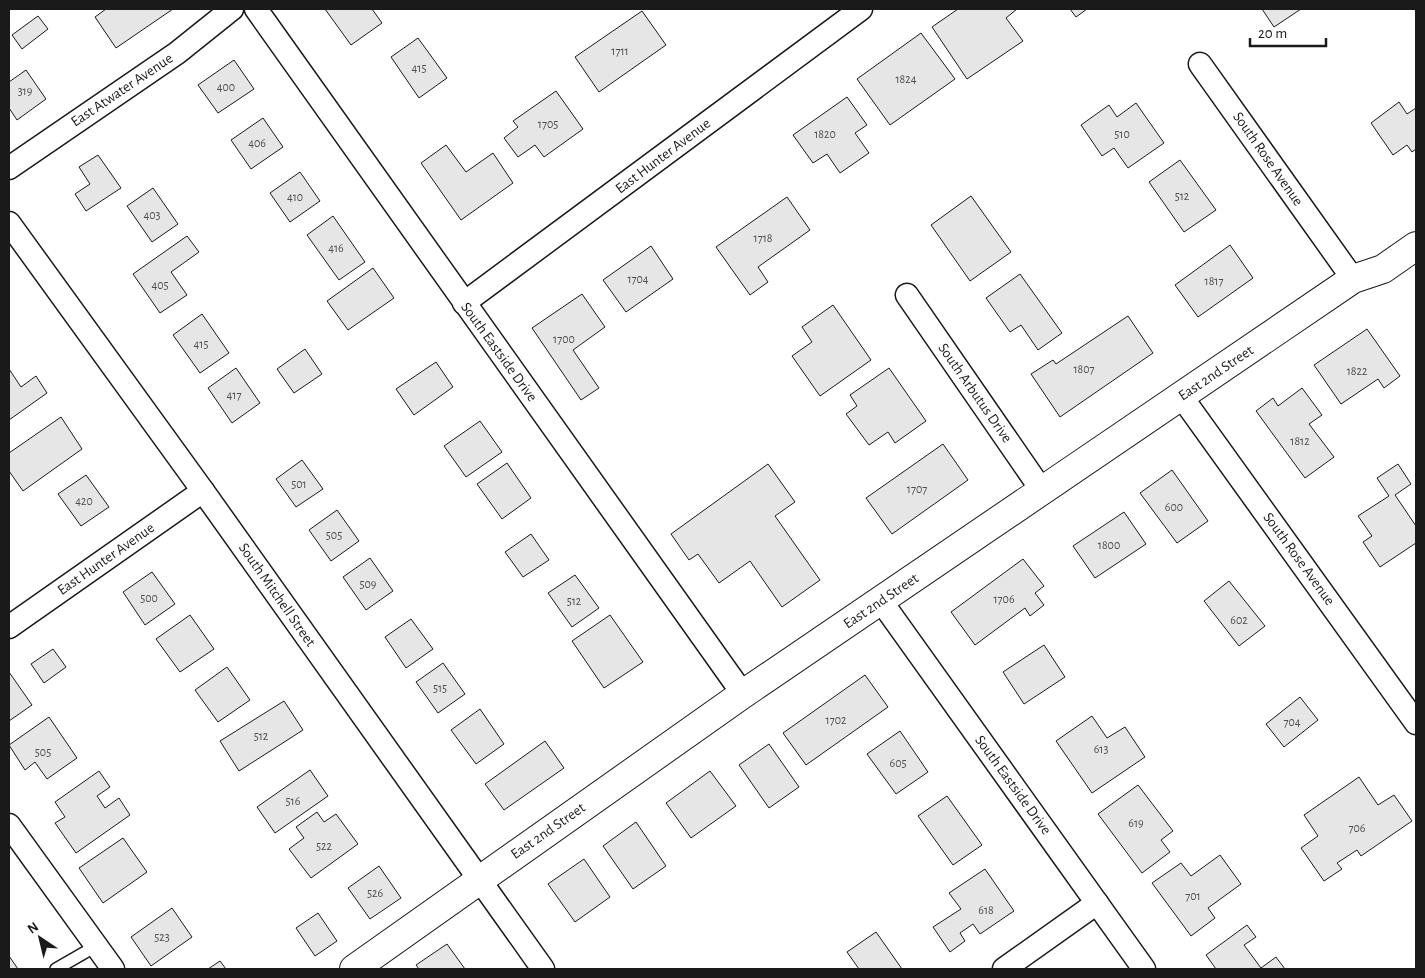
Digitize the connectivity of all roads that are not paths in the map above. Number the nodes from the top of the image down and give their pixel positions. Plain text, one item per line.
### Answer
1 (232, 9) edge
2 (256, 9) edge
3 (861, 9) edge
4 (1200, 64) dead end
5 (9, 168) edge
6 (9, 223) edge
7 (1416, 246) edge
8 (1353, 279) junction
9 (906, 295) dead end
10 (464, 303) junction
11 (1181, 396) junction
12 (203, 491) junction
13 (1043, 492) junction
14 (881, 601) junction
15 (9, 627) edge
16 (743, 694) junction
17 (1416, 722) edge
18 (9, 825) edge
19 (479, 880) junction
20 (1097, 903) junction
21 (96, 946) junction
22 (56, 969) edge
23 (113, 969) edge
24 (354, 969) edge
25 (543, 969) edge
26 (1004, 969) edge
27 (1144, 969) edge

1 - 5 street, East Atwater Avenue
2 - 10 street, South Eastside Drive
3 - 10 street, East Hunter Avenue
4 - 8 street, South Rose Avenue
6 - 12 street, South Mitchell Street
7 - 8 street, East 2nd Street
8 - 11 street, East 2nd Street
9 - 13 street, South Arbutus Drive
10 - 16 street, South Eastside Drive
11 - 13 street, East 2nd Street
11 - 17 street, South Rose Avenue
12 - 15 street, East Hunter Avenue
12 - 19 street, South Mitchell Street
13 - 14 street, East 2nd Street
14 - 16 street, East 2nd Street
14 - 20 street, South Eastside Drive
16 - 19 street, East 2nd Street
18 - 21 street
19 - 24 street, East 2nd Street
19 - 25 street, South Mitchell Street
20 - 26 street
20 - 27 street, South Eastside Drive
21 - 22 lane
21 - 23 street

